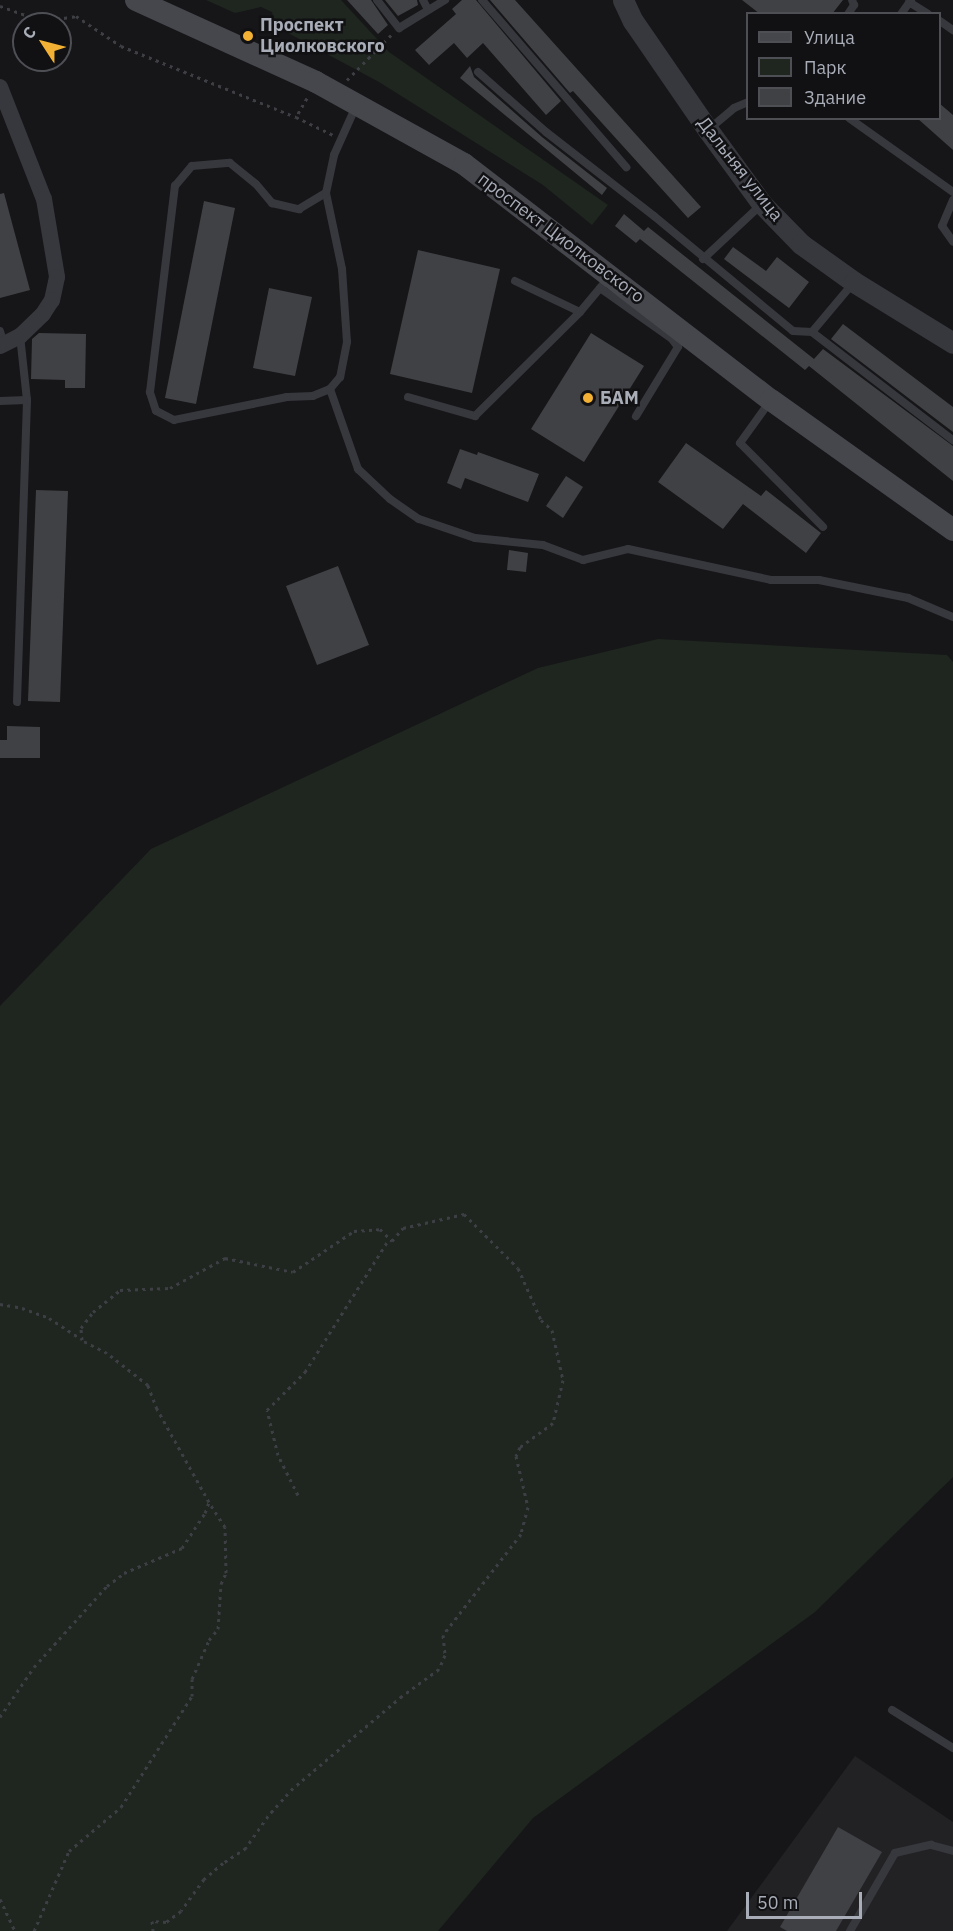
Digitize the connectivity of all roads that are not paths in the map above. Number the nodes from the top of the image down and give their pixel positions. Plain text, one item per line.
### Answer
1 (136, 0) edge
2 (377, 0) edge
3 (445, 0) edge
4 (482, 0) edge
5 (622, 0) edge
6 (910, 1) edge
7 (425, 4) edge
8 (925, 12) edge
9 (478, 72) dead end
10 (0, 87) edge
11 (746, 102) edge
12 (357, 103) junction
13 (852, 120) edge
14 (708, 130) junction
15 (626, 167) dead end
16 (953, 192) edge
17 (326, 193) junction
18 (953, 200) edge
19 (762, 204) junction
20 (953, 242) edge
21 (703, 259) junction
22 (515, 281) dead end
23 (605, 282) junction
24 (854, 282) junction
25 (580, 312) junction
26 (812, 332) junction
27 (20, 336) junction
28 (1, 340) edge
29 (953, 343) edge
30 (330, 389) junction
31 (408, 397) dead end
32 (0, 400) edge
33 (27, 400) junction
34 (771, 400) junction
35 (636, 416) dead end
36 (953, 440) edge
37 (823, 527) dead end
38 (953, 530) edge
39 (953, 617) edge
40 (17, 702) dead end
41 (892, 1710) dead end
42 (953, 1748) edge
43 (953, 1851) edge
44 (850, 1931) edge

1 - 12 main road, проспект Циолковского
2 - 7 lane
3 - 7 lane
4 - 15 lane
5 - 14 street, Дальняя улица
6 - 8 lane
9 - 21 lane
10 - 27 street
11 - 14 lane
12 - 17 lane
12 - 23 main road, проспект Циолковского
13 - 16 lane
14 - 19 street, Дальняя улица
17 - 30 lane
17 - 30 lane
18 - 20 lane
19 - 21 lane
19 - 24 street, Дальняя улица
21 - 26 lane
22 - 25 lane
23 - 25 lane
23 - 34 main road, проспект Циолковского
23 - 35 lane
24 - 26 lane
24 - 29 street, Дальняя улица
25 - 31 lane
26 - 36 lane
27 - 28 street
27 - 33 lane
30 - 39 lane
32 - 33 lane
33 - 40 lane
34 - 37 lane
34 - 38 main road, проспект Циолковского
41 - 42 lane
43 - 44 lane

